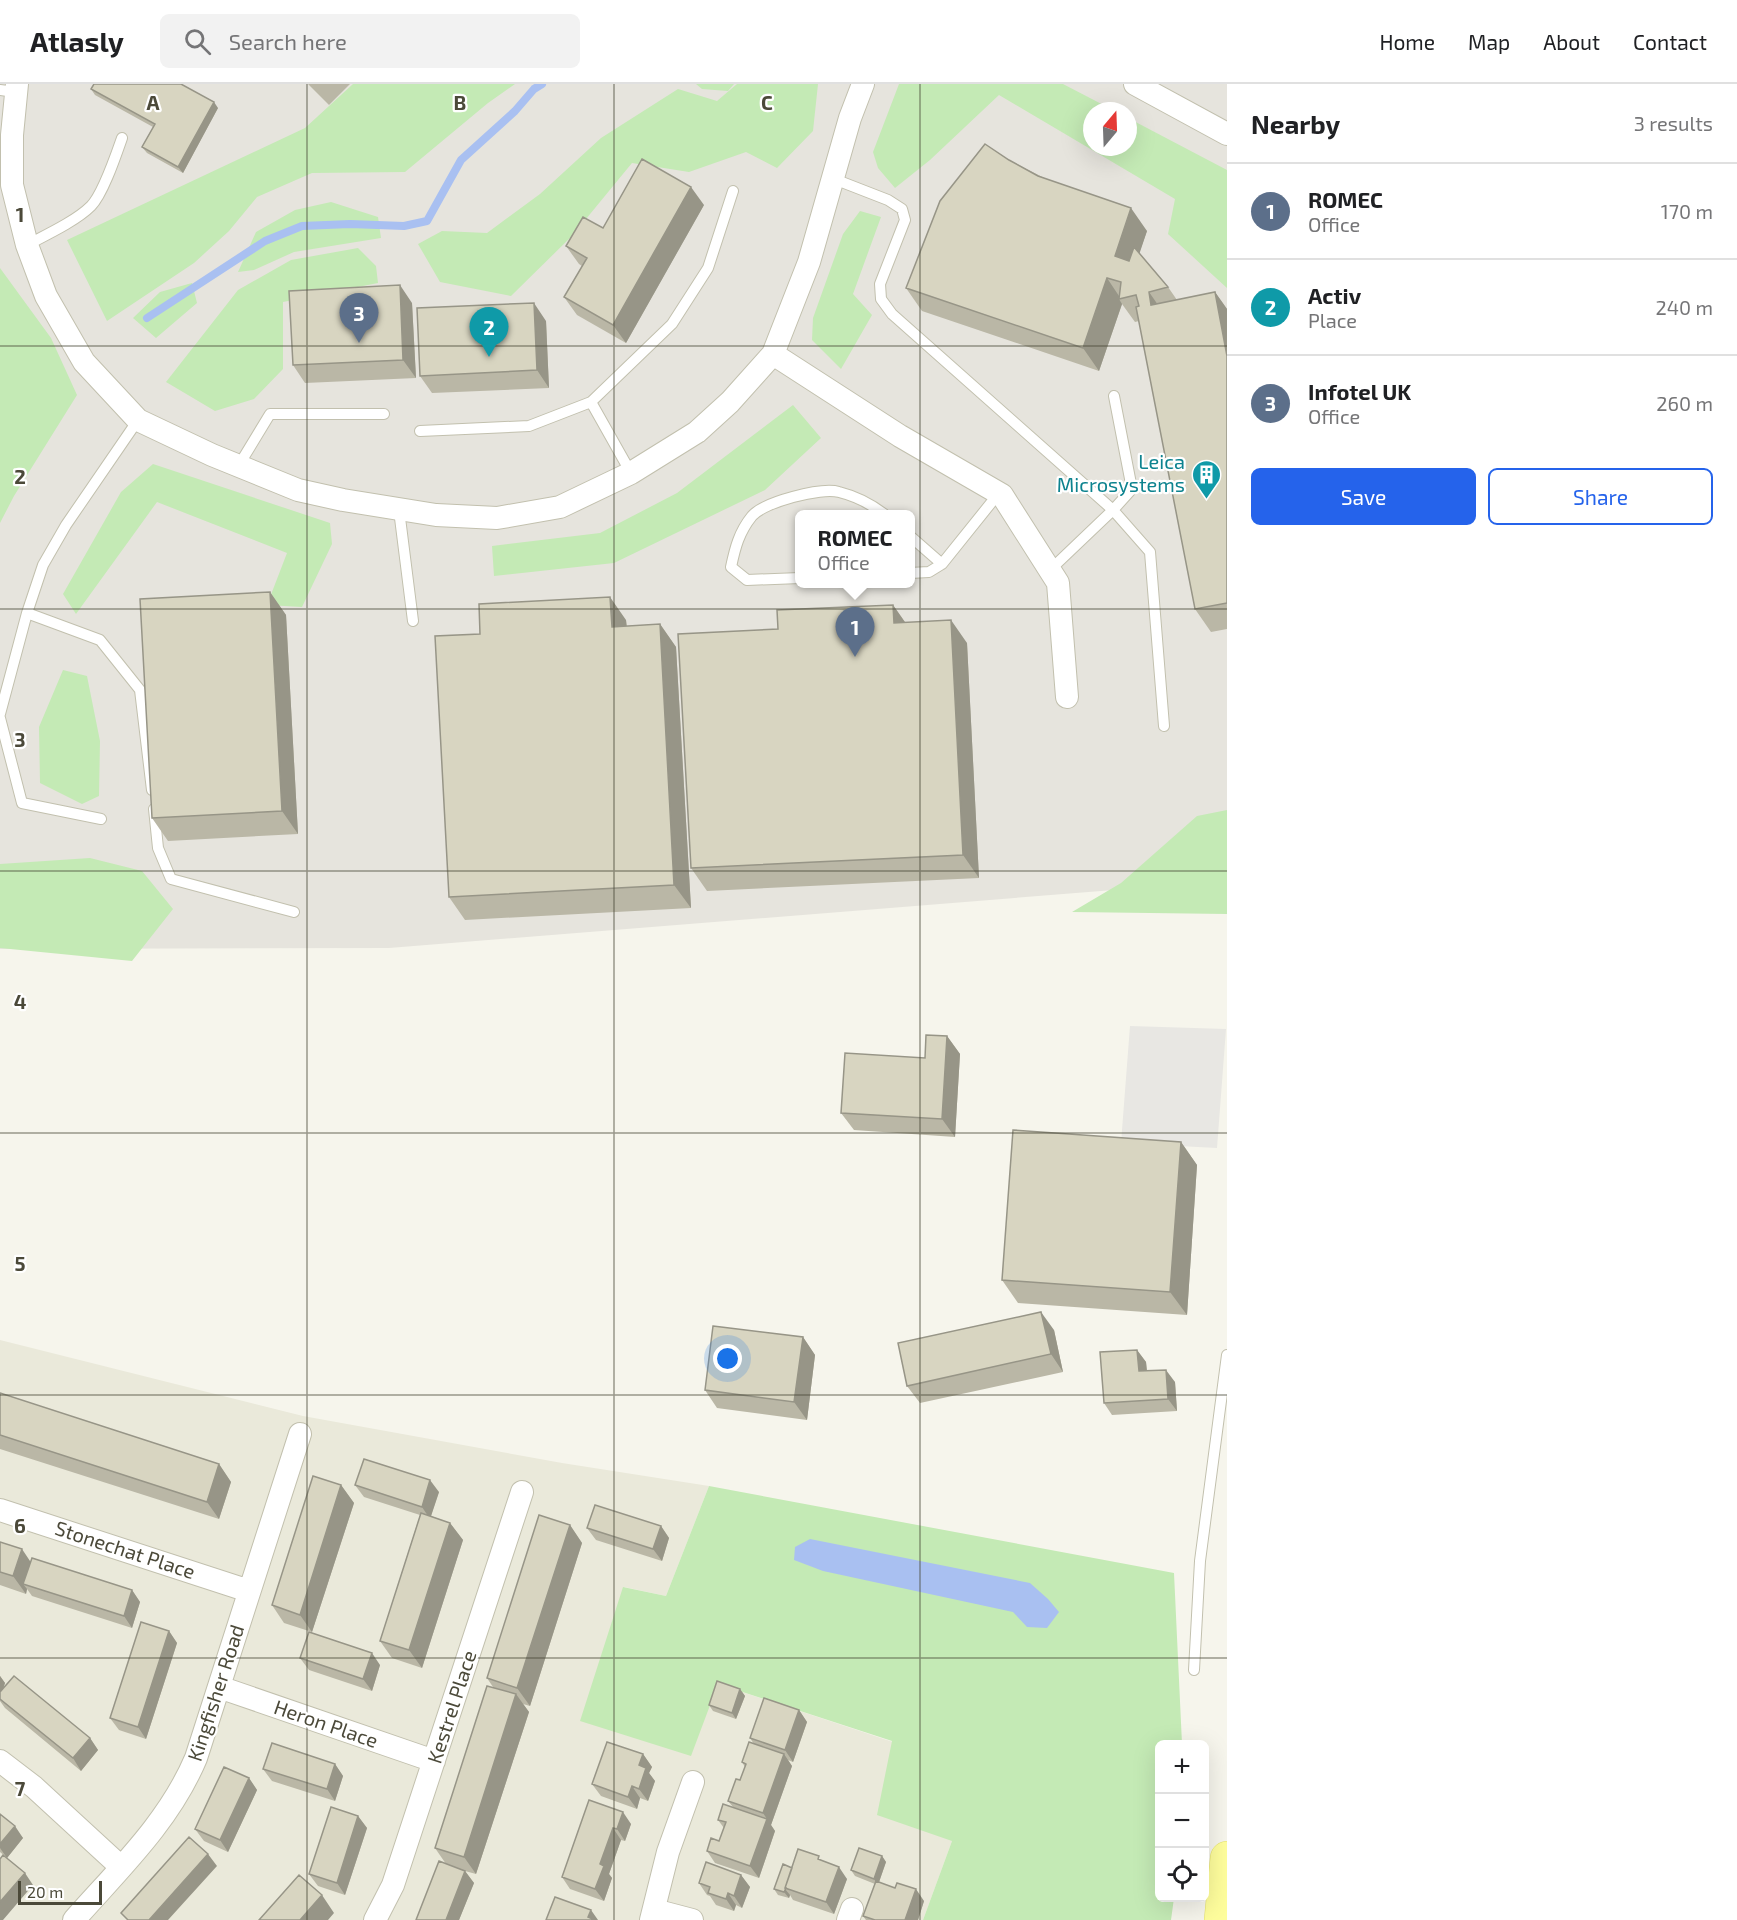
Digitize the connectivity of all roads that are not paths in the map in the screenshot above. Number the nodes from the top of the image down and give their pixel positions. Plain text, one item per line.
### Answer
1 (862, 84) edge
2 (1135, 84) edge
3 (11, 89) edge
4 (1227, 134) edge
5 (122, 138) dead end
6 (834, 179) junction
7 (6, 184) edge
8 (733, 191) dead end
9 (27, 245) junction
10 (773, 354) junction
11 (1114, 396) dead end
12 (591, 402) junction
13 (384, 414) dead end
14 (138, 420) junction
15 (420, 431) dead end
16 (239, 465) junction
17 (632, 473) junction
18 (999, 493) junction
19 (399, 510) junction
20 (878, 510) edge
21 (1113, 510) junction
22 (915, 540) edge
23 (942, 564) junction
24 (1050, 570) junction
25 (915, 573) edge
26 (795, 578) edge
27 (27, 613) junction
28 (413, 621) dead end
29 (1067, 698) dead end
30 (0, 716) edge
31 (1164, 726) dead end
32 (101, 819) dead end
33 (294, 912) dead end
34 (1227, 1355) edge
35 (300, 1434) dead end
36 (522, 1492) dead end
37 (0, 1510) edge
38 (249, 1591) junction
39 (1194, 1670) dead end
40 (219, 1687) junction
41 (0, 1761) edge
42 (434, 1761) junction
43 (693, 1782) dead end
44 (1227, 1858) edge
45 (120, 1867) junction
46 (653, 1915) edge
47 (74, 1920) edge
48 (375, 1920) edge
49 (692, 1920) edge
50 (1221, 1920) edge

1 - 6 street
2 - 4 street
3 - 7 street
5 - 9 lane
6 - 10 street
6 - 21 lane
7 - 9 street
8 - 12 lane
9 - 14 street
10 - 17 street
10 - 18 street
11 - 21 lane
12 - 15 lane
12 - 17 lane
13 - 16 lane
14 - 16 street
14 - 27 lane
16 - 19 street
17 - 19 street
18 - 23 lane
18 - 24 street
19 - 28 lane
20 - 26 lane
21 - 24 lane
21 - 31 lane
22 - 23 lane
23 - 25 lane
24 - 29 street
27 - 30 lane
27 - 33 lane
30 - 32 lane
34 - 39 lane
35 - 38 street, Kingfisher Road
36 - 42 street, Kestrel Place
37 - 38 street, Stonechat Place
38 - 40 street, Kingfisher Road
40 - 42 street, Heron Place
40 - 45 street, Kingfisher Road
41 - 45 street
42 - 48 street, Kestrel Place
43 - 46 street
44 - 50 main road
45 - 47 street, Kingfisher Road
46 - 49 street

